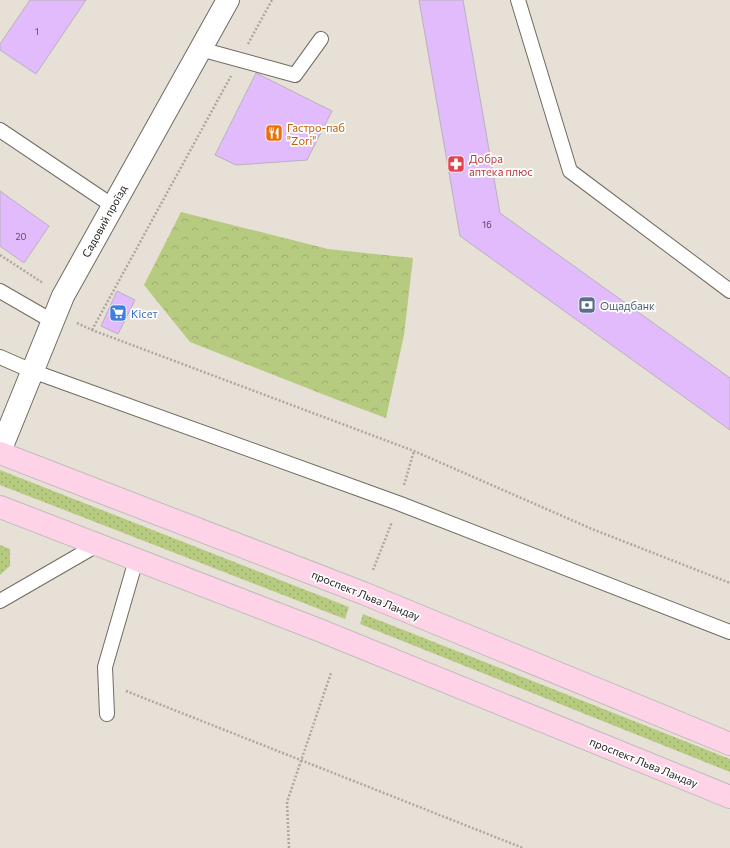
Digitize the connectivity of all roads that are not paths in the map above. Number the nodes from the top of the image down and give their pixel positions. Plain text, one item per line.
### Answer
1 (228, 0) edge
2 (518, 0) edge
3 (321, 39) dead end
4 (200, 49) junction
5 (0, 130) edge
6 (113, 206) junction
7 (0, 291) edge
8 (730, 291) edge
9 (57, 310) junction
10 (0, 357) edge
11 (32, 371) junction
12 (0, 452) edge
13 (0, 507) edge
14 (97, 545) junction
15 (136, 560) junction
16 (0, 601) edge
17 (730, 632) edge
18 (107, 714) dead end
19 (730, 744) edge
20 (730, 797) edge

1 - 4 street, Садовий проїзд
2 - 8 lane
3 - 4 lane
4 - 6 street, Садовий проїзд
5 - 6 lane
6 - 9 street, Садовий проїзд
7 - 9 lane
9 - 11 street, Садовий проїзд
10 - 11 lane
11 - 12 street, Садовий проїзд
11 - 17 lane
12 - 19 main road, проспект Льва Ландау
13 - 14 main road, проспект Льва Ландау
14 - 15 main road, проспект Льва Ландау
14 - 16 lane
15 - 18 lane
15 - 20 main road, проспект Льва Ландау

